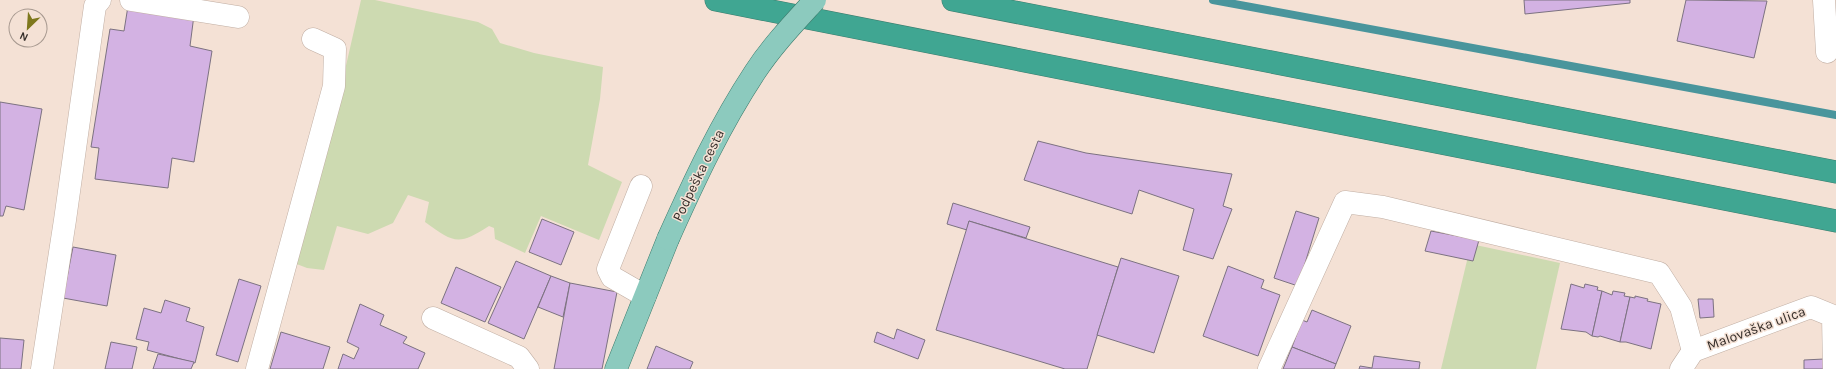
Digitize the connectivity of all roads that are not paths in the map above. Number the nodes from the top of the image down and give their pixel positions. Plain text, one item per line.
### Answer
1 (100, 0) edge
2 (131, 0) edge
3 (716, 0) edge
4 (815, 0) edge
5 (953, 0) edge
6 (1824, 0) edge
7 (238, 18) dead end
8 (313, 39) dead end
9 (1827, 52) dead end
10 (1836, 172) edge
11 (641, 186) dead end
12 (1836, 221) edge
13 (645, 296) junction
14 (433, 318) dead end
15 (1693, 351) junction
16 (42, 369) edge
17 (257, 369) edge
18 (528, 369) edge
19 (616, 369) edge
20 (1269, 369) edge
21 (1681, 369) edge
22 (1834, 369) edge

1 - 16 street
2 - 7 street
3 - 12 highway
4 - 13 main road, Podpeška cesta, bridge
5 - 10 highway
6 - 9 street
8 - 17 street
11 - 13 street
13 - 19 main road, Podpeška cesta
14 - 18 street
15 - 20 street
15 - 21 street, Malovaška ulica
15 - 22 street, Malovaška ulica

